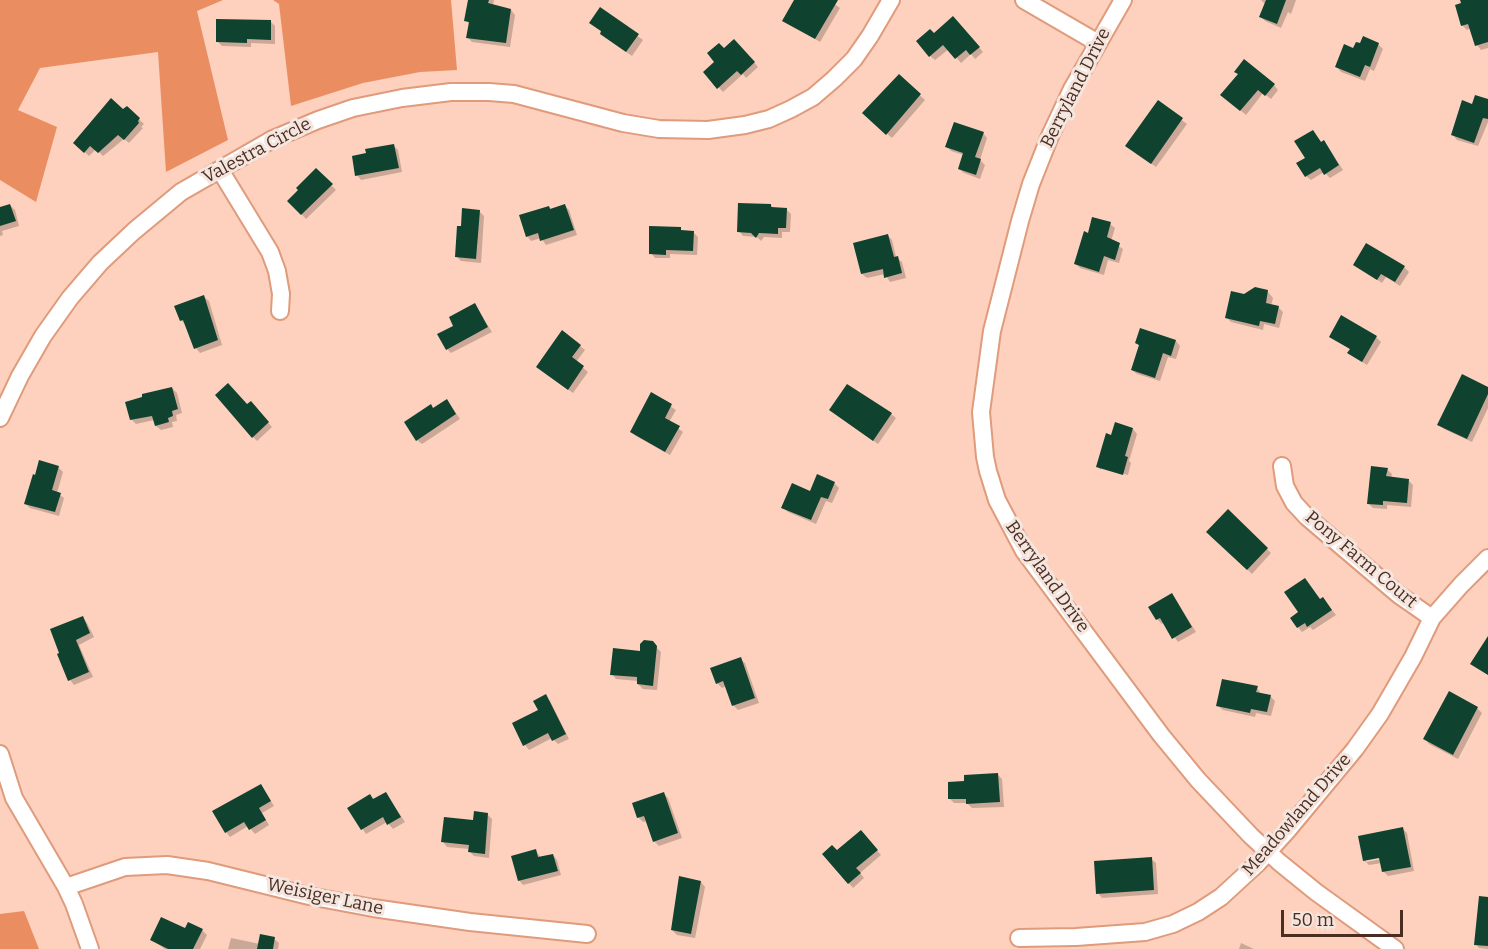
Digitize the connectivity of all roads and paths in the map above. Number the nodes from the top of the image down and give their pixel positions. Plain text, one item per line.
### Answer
1 (891, 0) edge
2 (1023, 0) edge
3 (1123, 0) edge
4 (1098, 43) junction
5 (220, 170) junction
6 (280, 311) dead end
7 (0, 418) edge
8 (1282, 466) dead end
9 (1488, 558) edge
10 (1432, 618) junction
11 (0, 754) edge
12 (1268, 852) junction
13 (66, 886) junction
14 (587, 934) dead end
15 (1019, 938) dead end
16 (90, 949) edge
17 (1395, 949) edge

1 - 5 street, Valestra Circle
2 - 4 street
3 - 4 street, Berryland Drive
4 - 12 street, Berryland Drive
5 - 6 street
5 - 7 street, Valestra Circle
8 - 10 street, Pony Farm Court
9 - 10 street, Meadowland Drive
10 - 12 street, Meadowland Drive
11 - 13 street
12 - 15 street, Meadowland Drive
12 - 17 street, Berryland Drive
13 - 14 street, Weisiger Lane
13 - 16 street

